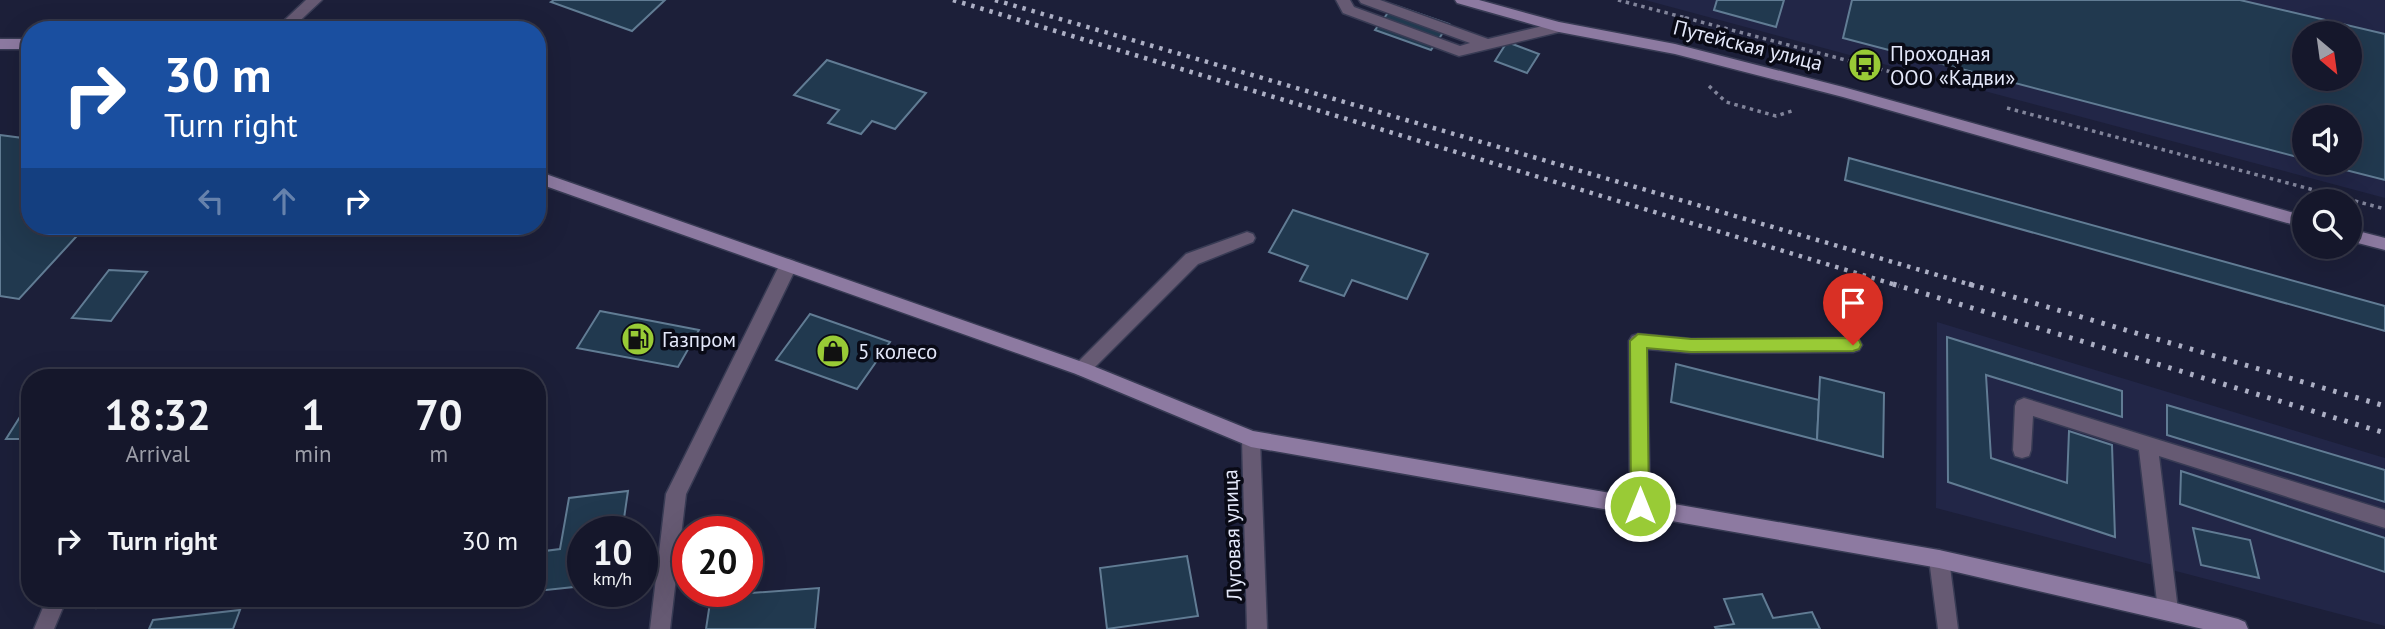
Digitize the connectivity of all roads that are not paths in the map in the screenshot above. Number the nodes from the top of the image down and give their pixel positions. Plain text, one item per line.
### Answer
1 (315, 0) edge
2 (1343, 0) edge
3 (1366, 0) edge
4 (1462, 0) edge
5 (291, 21) edge
6 (1559, 27) junction
7 (0, 44) edge
8 (21, 44) edge
9 (1486, 44) junction
10 (546, 180) edge
11 (2292, 218) edge
12 (1247, 238) dead end
13 (2362, 238) edge
14 (2385, 244) edge
15 (788, 266) junction
16 (1853, 345) dead end
17 (1082, 369) junction
18 (1251, 439) junction
19 (2148, 445) junction
20 (2022, 450) dead end
21 (1640, 506) junction
22 (2385, 519) edge
23 (1939, 559) junction
24 (53, 607) edge
25 (2168, 610) junction
26 (44, 629) edge
27 (660, 629) edge
28 (1258, 629) edge
29 (1948, 629) edge
30 (2238, 629) edge

1 - 5 street
2 - 9 street
3 - 9 street
4 - 6 main road, Путейская улица
6 - 9 street
6 - 11 main road, Путейская улица
7 - 8 main road
10 - 15 main road
12 - 17 street
13 - 14 main road
15 - 17 main road
15 - 27 street
16 - 21 street
17 - 18 main road
18 - 21 main road
18 - 28 street, Луговая улица
19 - 20 street
19 - 22 street
19 - 25 street
21 - 23 main road
23 - 25 main road
23 - 29 street
24 - 26 street
25 - 30 main road

